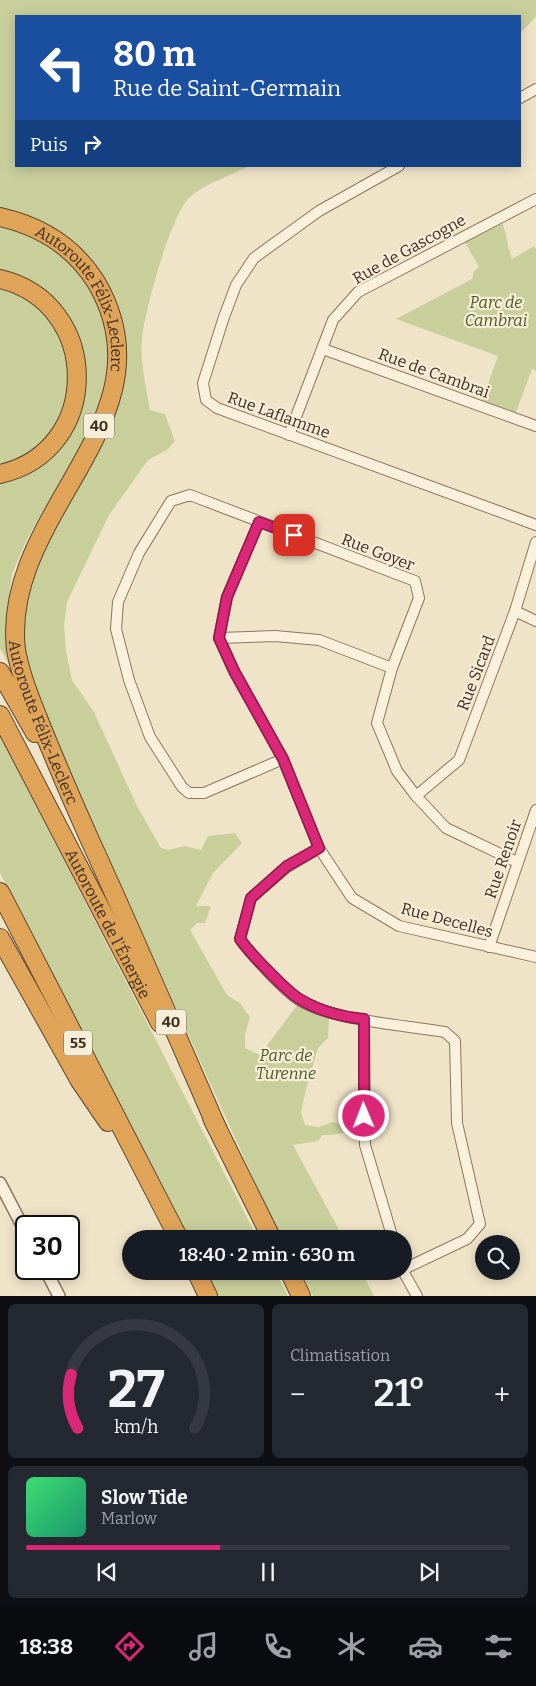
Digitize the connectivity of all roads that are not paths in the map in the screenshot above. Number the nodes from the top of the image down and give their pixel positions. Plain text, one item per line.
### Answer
1 (536, 89) edge
2 (521, 97) edge
3 (397, 167) edge
4 (536, 199) edge
5 (0, 217) edge
6 (0, 279) edge
7 (323, 349) junction
8 (536, 426) edge
9 (289, 435) junction
10 (0, 474) edge
11 (259, 522) junction
12 (536, 525) edge
13 (536, 542) edge
14 (514, 612) junction
15 (536, 621) edge
16 (219, 638) junction
17 (392, 668) junction
18 (0, 672) edge
19 (0, 715) edge
20 (283, 759) junction
21 (69, 792) junction
22 (416, 796) junction
23 (536, 810) edge
24 (319, 848) junction
25 (517, 862) junction
26 (0, 892) edge
27 (0, 938) edge
28 (489, 947) junction
29 (536, 957) edge
30 (364, 1019) junction
31 (217, 1128) junction
32 (0, 1183) edge
33 (156, 1195) junction
34 (17, 1215) edge
35 (174, 1230) edge
36 (268, 1230) edge
37 (390, 1230) edge
38 (412, 1266) edge
39 (51, 1280) edge
40 (200, 1280) edge
41 (293, 1280) edge
42 (409, 1280) edge
43 (59, 1296) edge
44 (208, 1296) edge
45 (301, 1296) edge
46 (417, 1296) edge

1 - 2 street
3 - 9 street, Rue Laflamme
4 - 7 street, Rue de Gascogne
5 - 21 highway, Autoroute Félix-Leclerc / 40
6 - 10 highway
7 - 8 street, Rue de Cambrai
7 - 9 street, Rue de Gascogne
9 - 12 street, Rue Laflamme
11 - 16 street
11 - 17 street, Rue Goyer
11 - 20 street, Rue Goyer
13 - 14 street, Rue Sicard
14 - 15 street
14 - 22 street, Rue Sicard
16 - 17 street
16 - 20 street, Rue Decelles
17 - 22 street, Rue Goyer
18 - 21 highway
19 - 31 highway, Autoroute de l'Énergie
20 - 24 street, Rue Decelles
21 - 31 highway, Autoroute Félix-Leclerc / 40
22 - 25 street, Rue Goyer
23 - 25 street, Rue Renoir
24 - 28 street, Rue Decelles
24 - 30 street
25 - 28 street, Rue Renoir
26 - 33 highway, 55
27 - 33 highway
28 - 29 street, Rue Decelles
30 - 37 street
30 - 38 street
31 - 36 highway, Autoroute de l'Énergie
32 - 34 street
33 - 35 highway, 55
39 - 43 street
40 - 44 highway
41 - 45 highway
42 - 46 street

